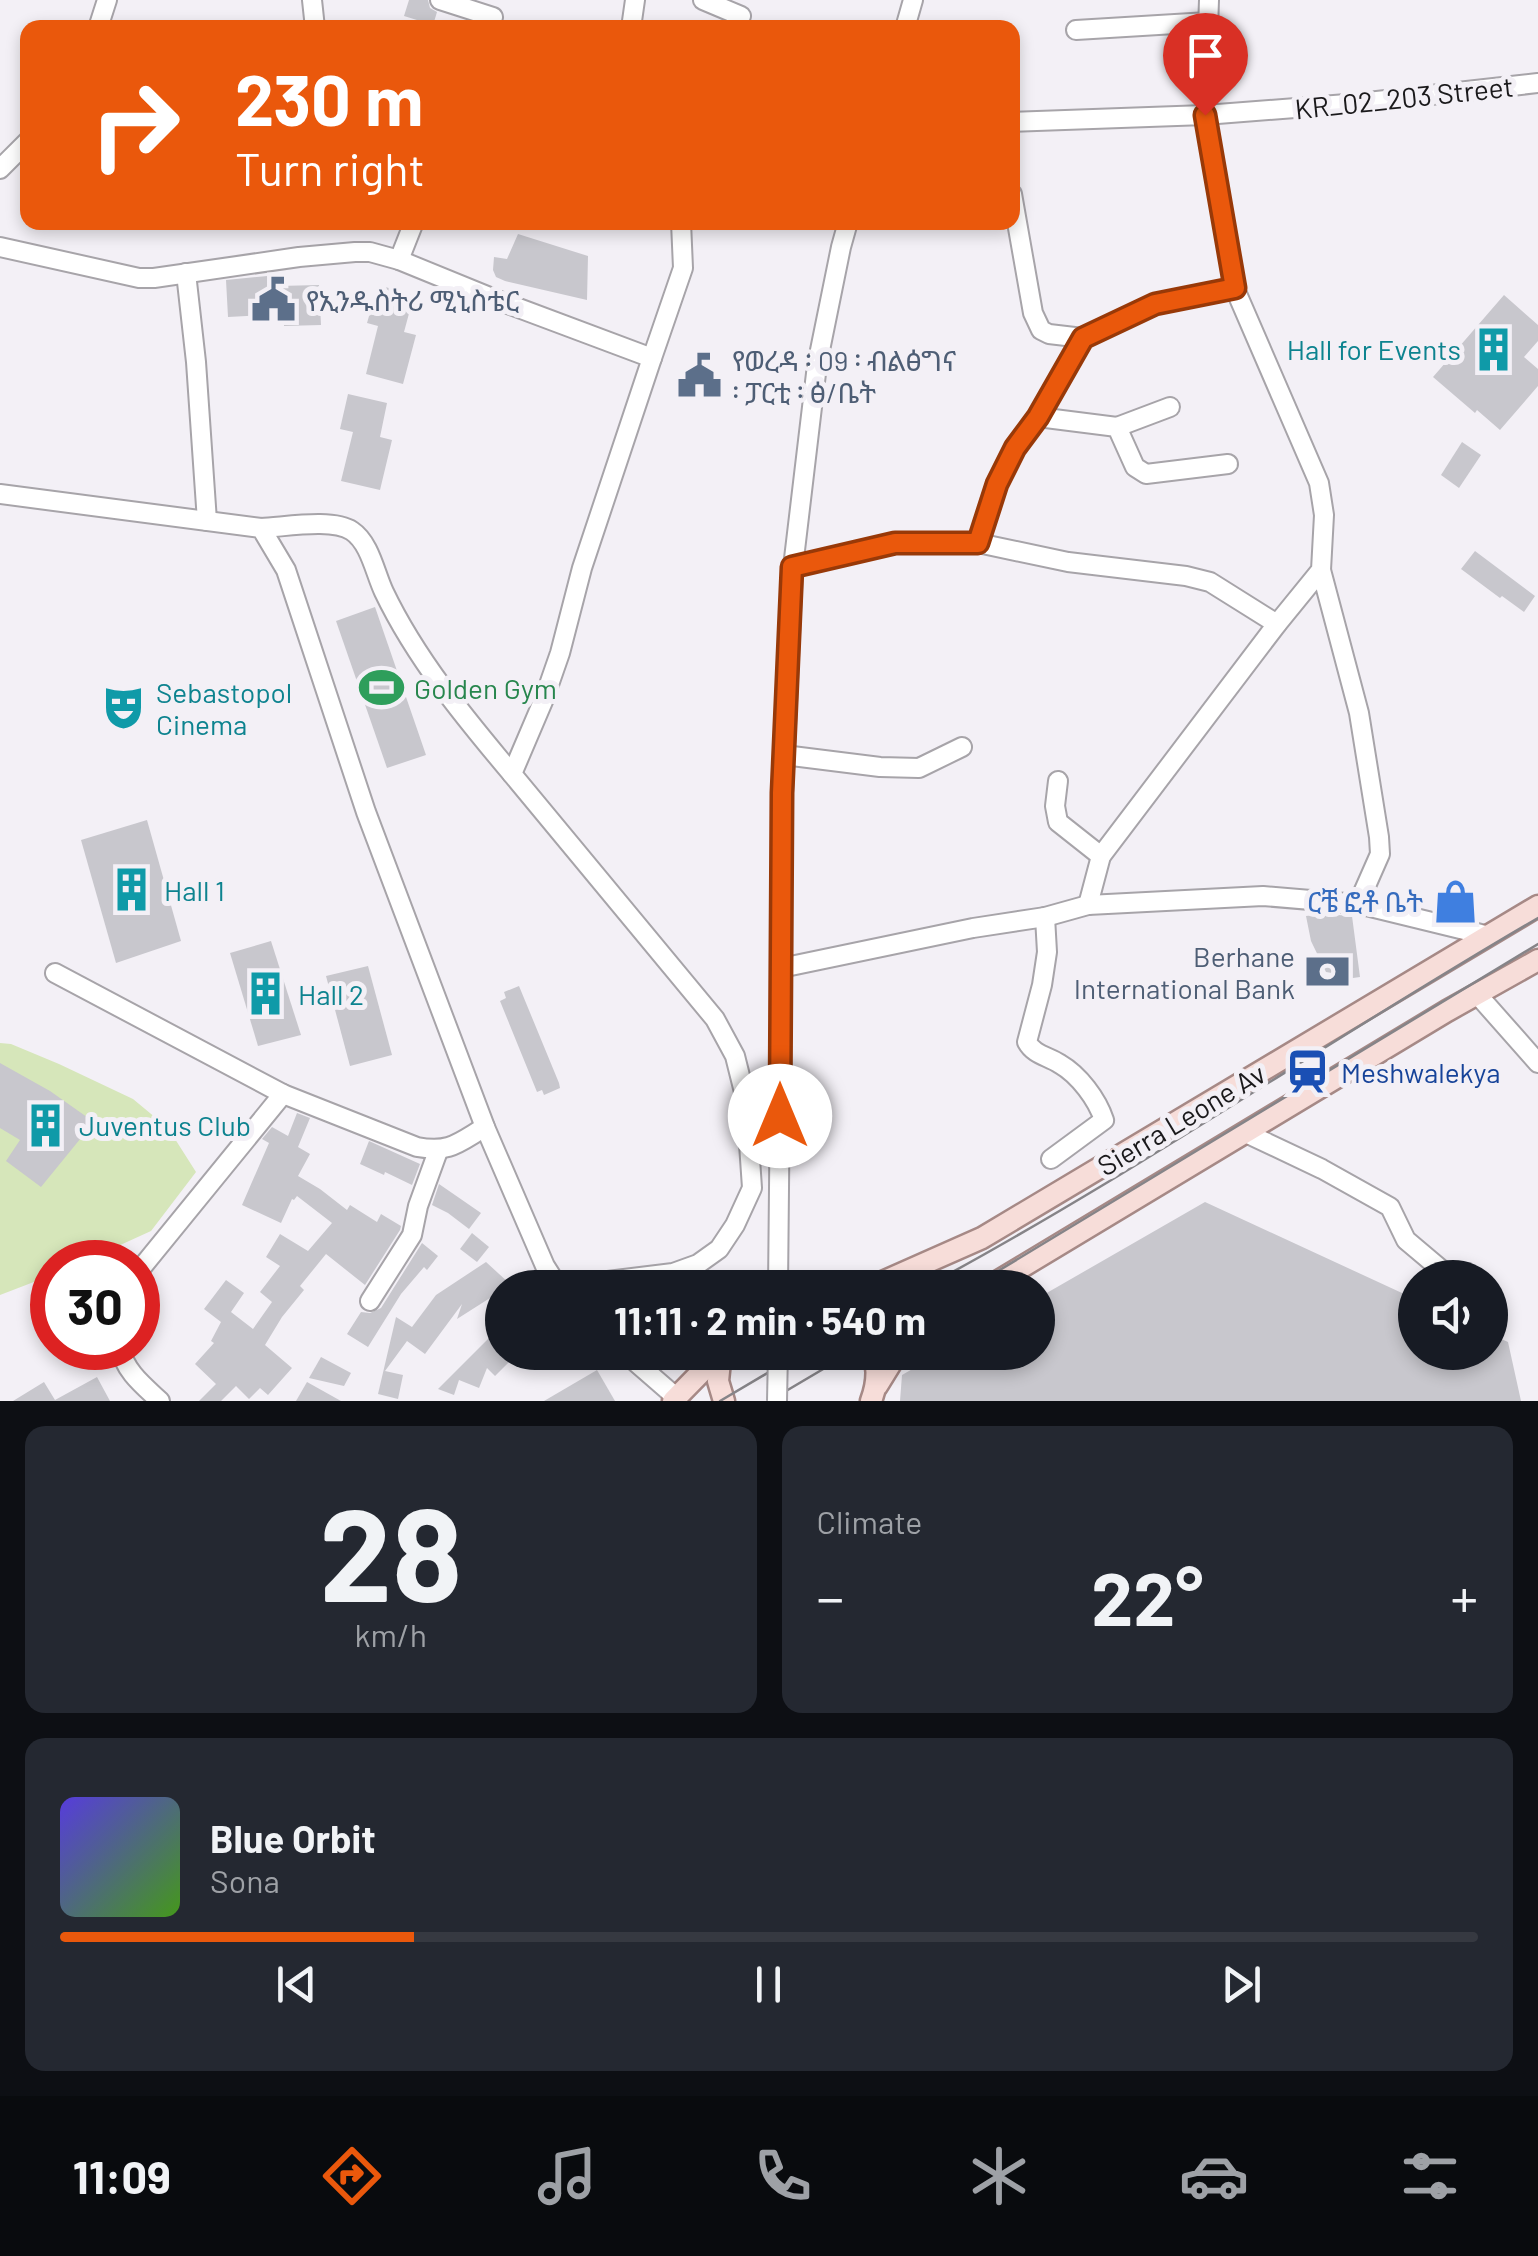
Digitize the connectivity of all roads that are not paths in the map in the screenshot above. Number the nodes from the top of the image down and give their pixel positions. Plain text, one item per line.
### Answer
1 (440, 0) edge
2 (704, 0) edge
3 (1209, 0) edge
4 (493, 15) edge
5 (741, 15) edge
6 (1208, 22) junction
7 (1076, 30) dead end
8 (1538, 83) edge
9 (1205, 115) junction
10 (1020, 122) edge
11 (20, 149) edge
12 (0, 168) edge
13 (411, 230) edge
14 (681, 230) edge
15 (846, 230) edge
16 (1019, 230) edge
17 (0, 247) edge
18 (399, 260) junction
19 (186, 274) junction
20 (1235, 288) junction
21 (1083, 338) junction
22 (652, 358) junction
23 (1170, 407) dead end
24 (1038, 417) junction
25 (1117, 428) junction
26 (1228, 464) dead end
27 (0, 494) edge
28 (206, 521) junction
29 (262, 528) junction
30 (978, 543) junction
31 (792, 567) junction
32 (1322, 570) junction
33 (1277, 624) junction
34 (962, 747) dead end
35 (784, 755) junction
36 (512, 774) junction
37 (1058, 781) dead end
38 (1101, 856) junction
39 (1358, 904) junction
40 (1088, 905) junction
41 (1538, 906) edge
42 (1045, 916) junction
43 (1490, 936) junction
44 (1538, 960) edge
45 (780, 968) junction
46 (56, 973) dead end
47 (1477, 994) junction
48 (1538, 1063) edge
49 (283, 1094) junction
50 (485, 1127) junction
51 (1246, 1133) junction
52 (438, 1151) junction
53 (1051, 1159) dead end
54 (160, 1245) edge
55 (1430, 1260) edge
56 (548, 1270) edge
57 (683, 1270) edge
58 (778, 1270) edge
59 (910, 1270) edge
60 (1017, 1270) edge
61 (370, 1300) dead end
62 (131, 1370) edge
63 (643, 1370) edge
64 (704, 1370) edge
65 (719, 1370) edge
66 (778, 1370) edge
67 (887, 1370) edge
68 (874, 1393) edge
69 (675, 1400) edge
70 (160, 1401) edge
71 (724, 1401) edge
72 (777, 1401) edge

1 - 4 street
2 - 5 street
3 - 6 street
6 - 7 street
6 - 9 street
8 - 9 street, KR_02_203 Street
9 - 10 street, KR_02_203 Street
9 - 20 street
11 - 12 street
13 - 18 street
14 - 22 street
15 - 31 street
16 - 21 street
17 - 19 street
18 - 19 street
18 - 22 street
19 - 28 street
20 - 21 street
20 - 32 street
21 - 24 street
22 - 36 street
23 - 25 street
24 - 25 street
24 - 30 street
25 - 26 street
27 - 28 street
28 - 29 street
29 - 36 street
29 - 50 street
30 - 31 street
30 - 33 street
31 - 35 street
32 - 33 street
32 - 39 street
33 - 38 street
34 - 35 street
35 - 45 street
36 - 57 street
37 - 38 street
38 - 40 street
39 - 40 street
39 - 43 street
40 - 42 street
41 - 43 main road, Sierra Leone Av
42 - 45 street
42 - 53 street
43 - 59 main road, Sierra Leone Av
44 - 47 main road, Sierra Leone Av
45 - 58 street
46 - 49 street
47 - 48 street
47 - 51 main road, Sierra Leone Av
49 - 52 street
49 - 54 street
50 - 52 street
50 - 56 street
51 - 55 street
51 - 60 main road, Sierra Leone Av
52 - 61 street
62 - 70 street
63 - 69 street
64 - 69 main road
65 - 71 main road
66 - 72 street, bridge
67 - 68 main road

